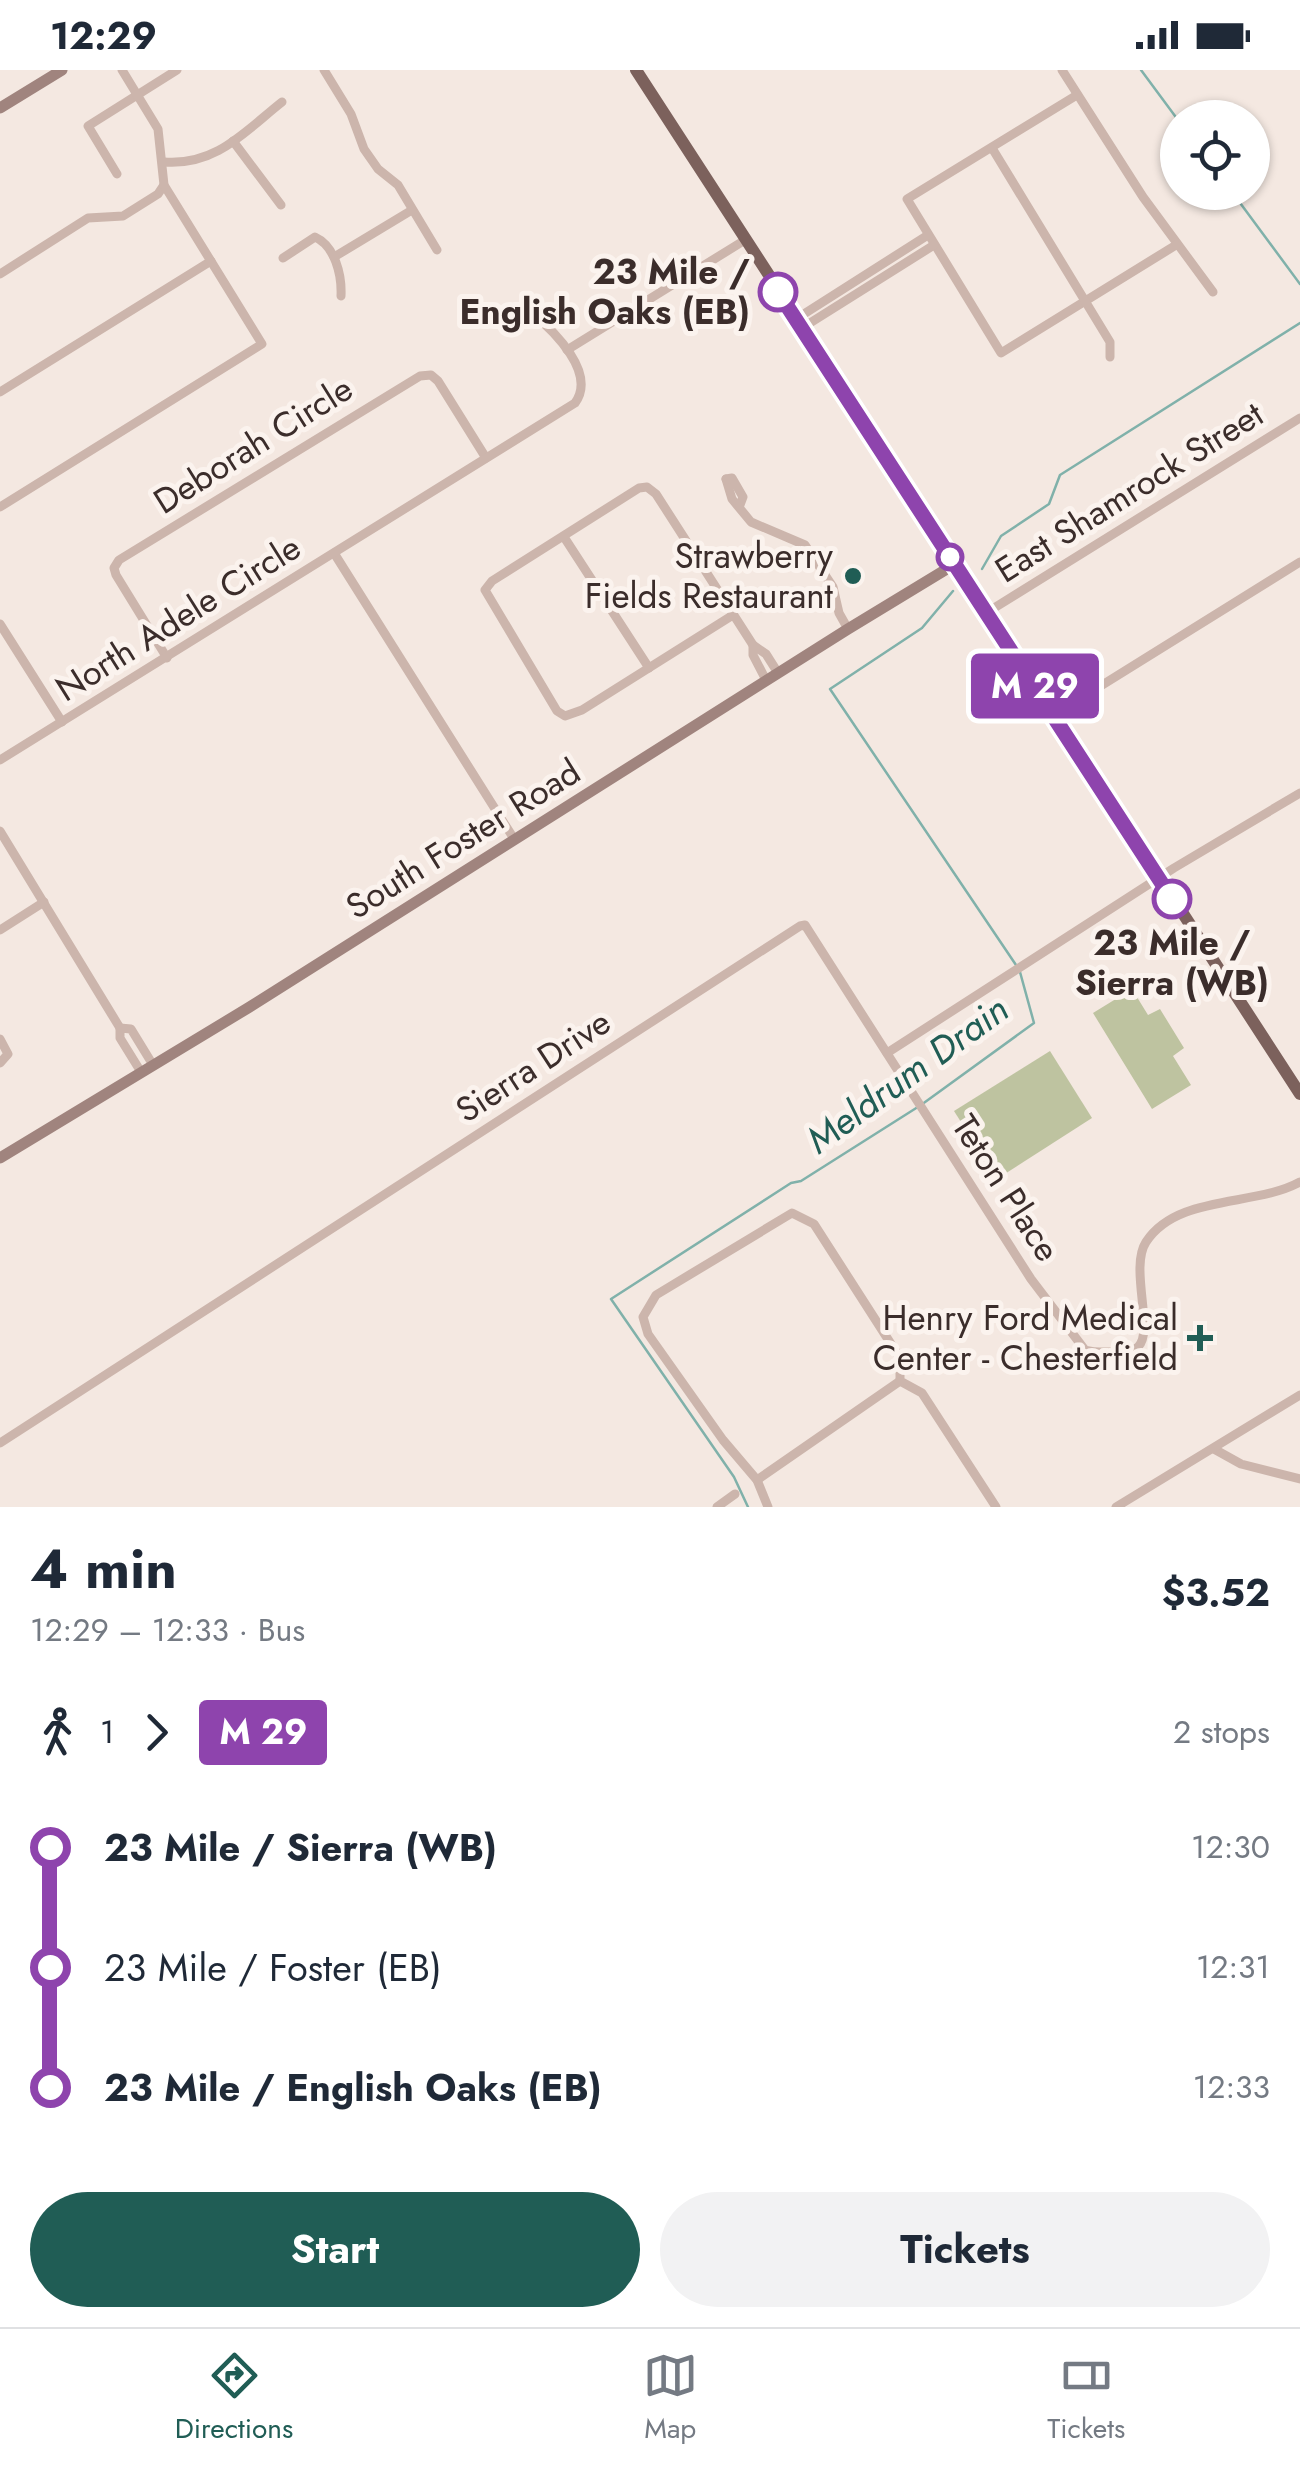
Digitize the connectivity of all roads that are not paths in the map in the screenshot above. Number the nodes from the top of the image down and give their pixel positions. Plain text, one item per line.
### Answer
1 (62, 70) edge
2 (122, 70) edge
3 (177, 70) edge
4 (324, 70) edge
5 (636, 70) edge
6 (1062, 70) edge
7 (137, 95) junction
8 (1077, 95) junction
9 (282, 102) dead end
10 (0, 108) edge
11 (234, 140) junction
12 (992, 148) junction
13 (164, 162) junction
14 (117, 174) dead end
15 (164, 185) junction
16 (281, 206) dead end
17 (412, 210) junction
18 (744, 240) junction
19 (931, 240) junction
20 (1176, 244) junction
21 (436, 250) dead end
22 (334, 257) junction
23 (283, 258) dead end
24 (211, 262) junction
25 (0, 274) edge
26 (1214, 292) dead end
27 (342, 296) dead end
28 (1086, 301) junction
29 (532, 314) dead end
30 (799, 324) junction
31 (567, 350) junction
32 (1110, 357) dead end
33 (0, 392) edge
34 (1300, 418) edge
35 (486, 458) junction
36 (726, 479) dead end
37 (0, 507) edge
38 (564, 536) junction
39 (334, 553) junction
40 (1300, 562) edge
41 (955, 564) junction
42 (986, 613) junction
43 (733, 615) junction
44 (0, 624) edge
45 (848, 628) junction
46 (753, 645) junction
47 (167, 658) junction
48 (648, 668) junction
49 (778, 672) junction
50 (766, 680) junction
51 (1054, 715) junction
52 (62, 722) junction
53 (0, 760) edge
54 (1300, 794) edge
55 (0, 832) edge
56 (514, 838) junction
57 (1159, 878) junction
58 (44, 902) junction
59 (804, 925) joint
60 (0, 930) edge
61 (120, 1028) junction
62 (0, 1039) edge
63 (887, 1053) junction
64 (4, 1060) edge
65 (153, 1064) junction
66 (141, 1072) junction
67 (1300, 1094) edge
68 (0, 1158) edge
69 (1300, 1182) edge
70 (900, 1381) junction
71 (1300, 1396) edge
72 (0, 1443) edge
73 (1214, 1449) junction
74 (757, 1480) junction
75 (1300, 1480) edge
76 (736, 1494) dead end
77 (717, 1507) edge
78 (768, 1507) edge
79 (996, 1507) edge
80 (1116, 1507) edge

1 - 10 street
2 - 7 street
3 - 7 street
4 - 17 street
5 - 18 main road
6 - 8 street
7 - 13 street
7 - 14 street
8 - 12 street
8 - 20 street
9 - 11 street
11 - 13 street
11 - 16 street
12 - 19 street
12 - 28 street
13 - 15 street
15 - 24 street
15 - 25 street
17 - 21 street
17 - 22 street
18 - 30 main road
18 - 31 street
19 - 28 street
19 - 30 street
20 - 26 street
20 - 28 street
22 - 23 street
22 - 27 street
24 - 33 street
24 - 37 street
28 - 32 street
29 - 31 street
30 - 41 main road
31 - 35 street, North Adele Circle
34 - 42 street, East Shamrock Street
35 - 39 street, North Adele Circle
35 - 47 street, Deborah Circle
36 - 45 street
38 - 43 street
38 - 48 street
38 - 48 street
39 - 47 street, North Adele Circle
39 - 56 street
40 - 51 street
41 - 42 main road
41 - 45 street, South Foster Road
42 - 51 main road
43 - 46 street
43 - 48 street
44 - 52 street
45 - 49 street, South Foster Road
46 - 49 street
46 - 50 street
47 - 52 street, North Adele Circle
49 - 50 street, South Foster Road
50 - 56 street, South Foster Road
51 - 57 main road
52 - 53 street, North Adele Circle
54 - 57 street
55 - 58 street
56 - 65 street, South Foster Road
57 - 63 street
57 - 67 main road
58 - 60 street
58 - 61 street
59 - 63 street, Teton Place
59 - 72 street, Sierra Drive
61 - 65 street
61 - 66 street
62 - 64 street
63 - 69 street, Teton Place
65 - 66 street, South Foster Road
66 - 68 street, South Foster Road
70 - 74 street
70 - 74 street
70 - 79 street
71 - 73 street
73 - 75 street
73 - 80 street
74 - 78 street
76 - 77 street

